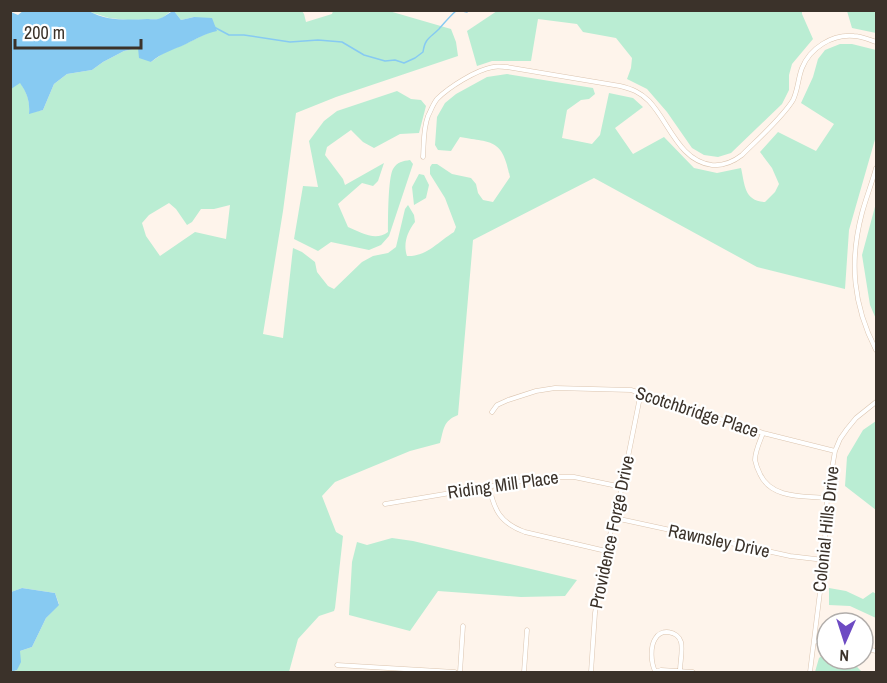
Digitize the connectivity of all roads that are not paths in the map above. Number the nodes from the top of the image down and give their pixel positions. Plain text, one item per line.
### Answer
1 (876, 42) edge
2 (423, 157) dead end
3 (876, 168) edge
4 (876, 350) edge
5 (641, 392) junction
6 (876, 402) edge
7 (492, 412) dead end
8 (763, 433) junction
9 (835, 451) junction
10 (489, 486) junction
11 (622, 487) junction
12 (827, 498) junction
13 (385, 504) dead end
14 (615, 518) junction
15 (606, 551) junction
16 (824, 560) junction
17 (463, 626) dead end
18 (527, 630) dead end
19 (814, 641) joint
20 (337, 665) dead end
21 (397, 671) edge
22 (680, 671) junction
23 (455, 672) edge
24 (460, 672) edge
25 (524, 672) edge
26 (591, 672) edge
27 (655, 672) edge
28 (693, 672) edge
29 (810, 672) edge

1 - 2 street
3 - 4 street
5 - 7 street, Scotchbridge Place
5 - 8 street, Scotchbridge Place
5 - 11 street, Providence Forge Drive
6 - 9 street, Colonial Hills Drive
8 - 9 street, Scotchbridge Place
8 - 12 street
9 - 12 street, Colonial Hills Drive
10 - 11 street, Riding Mill Place
10 - 13 street, Riding Mill Place
10 - 15 street
11 - 14 street, Providence Forge Drive
12 - 16 street, Colonial Hills Drive
14 - 15 street, Providence Forge Drive
14 - 16 street, Rawnsley Drive
15 - 26 street, Providence Forge Drive
16 - 19 street, Colonial Hills Drive
17 - 24 street
18 - 25 street
19 - 29 street, Colonial Hills Drive
20 - 21 street
21 - 23 street
22 - 27 street
22 - 27 street
22 - 28 street

